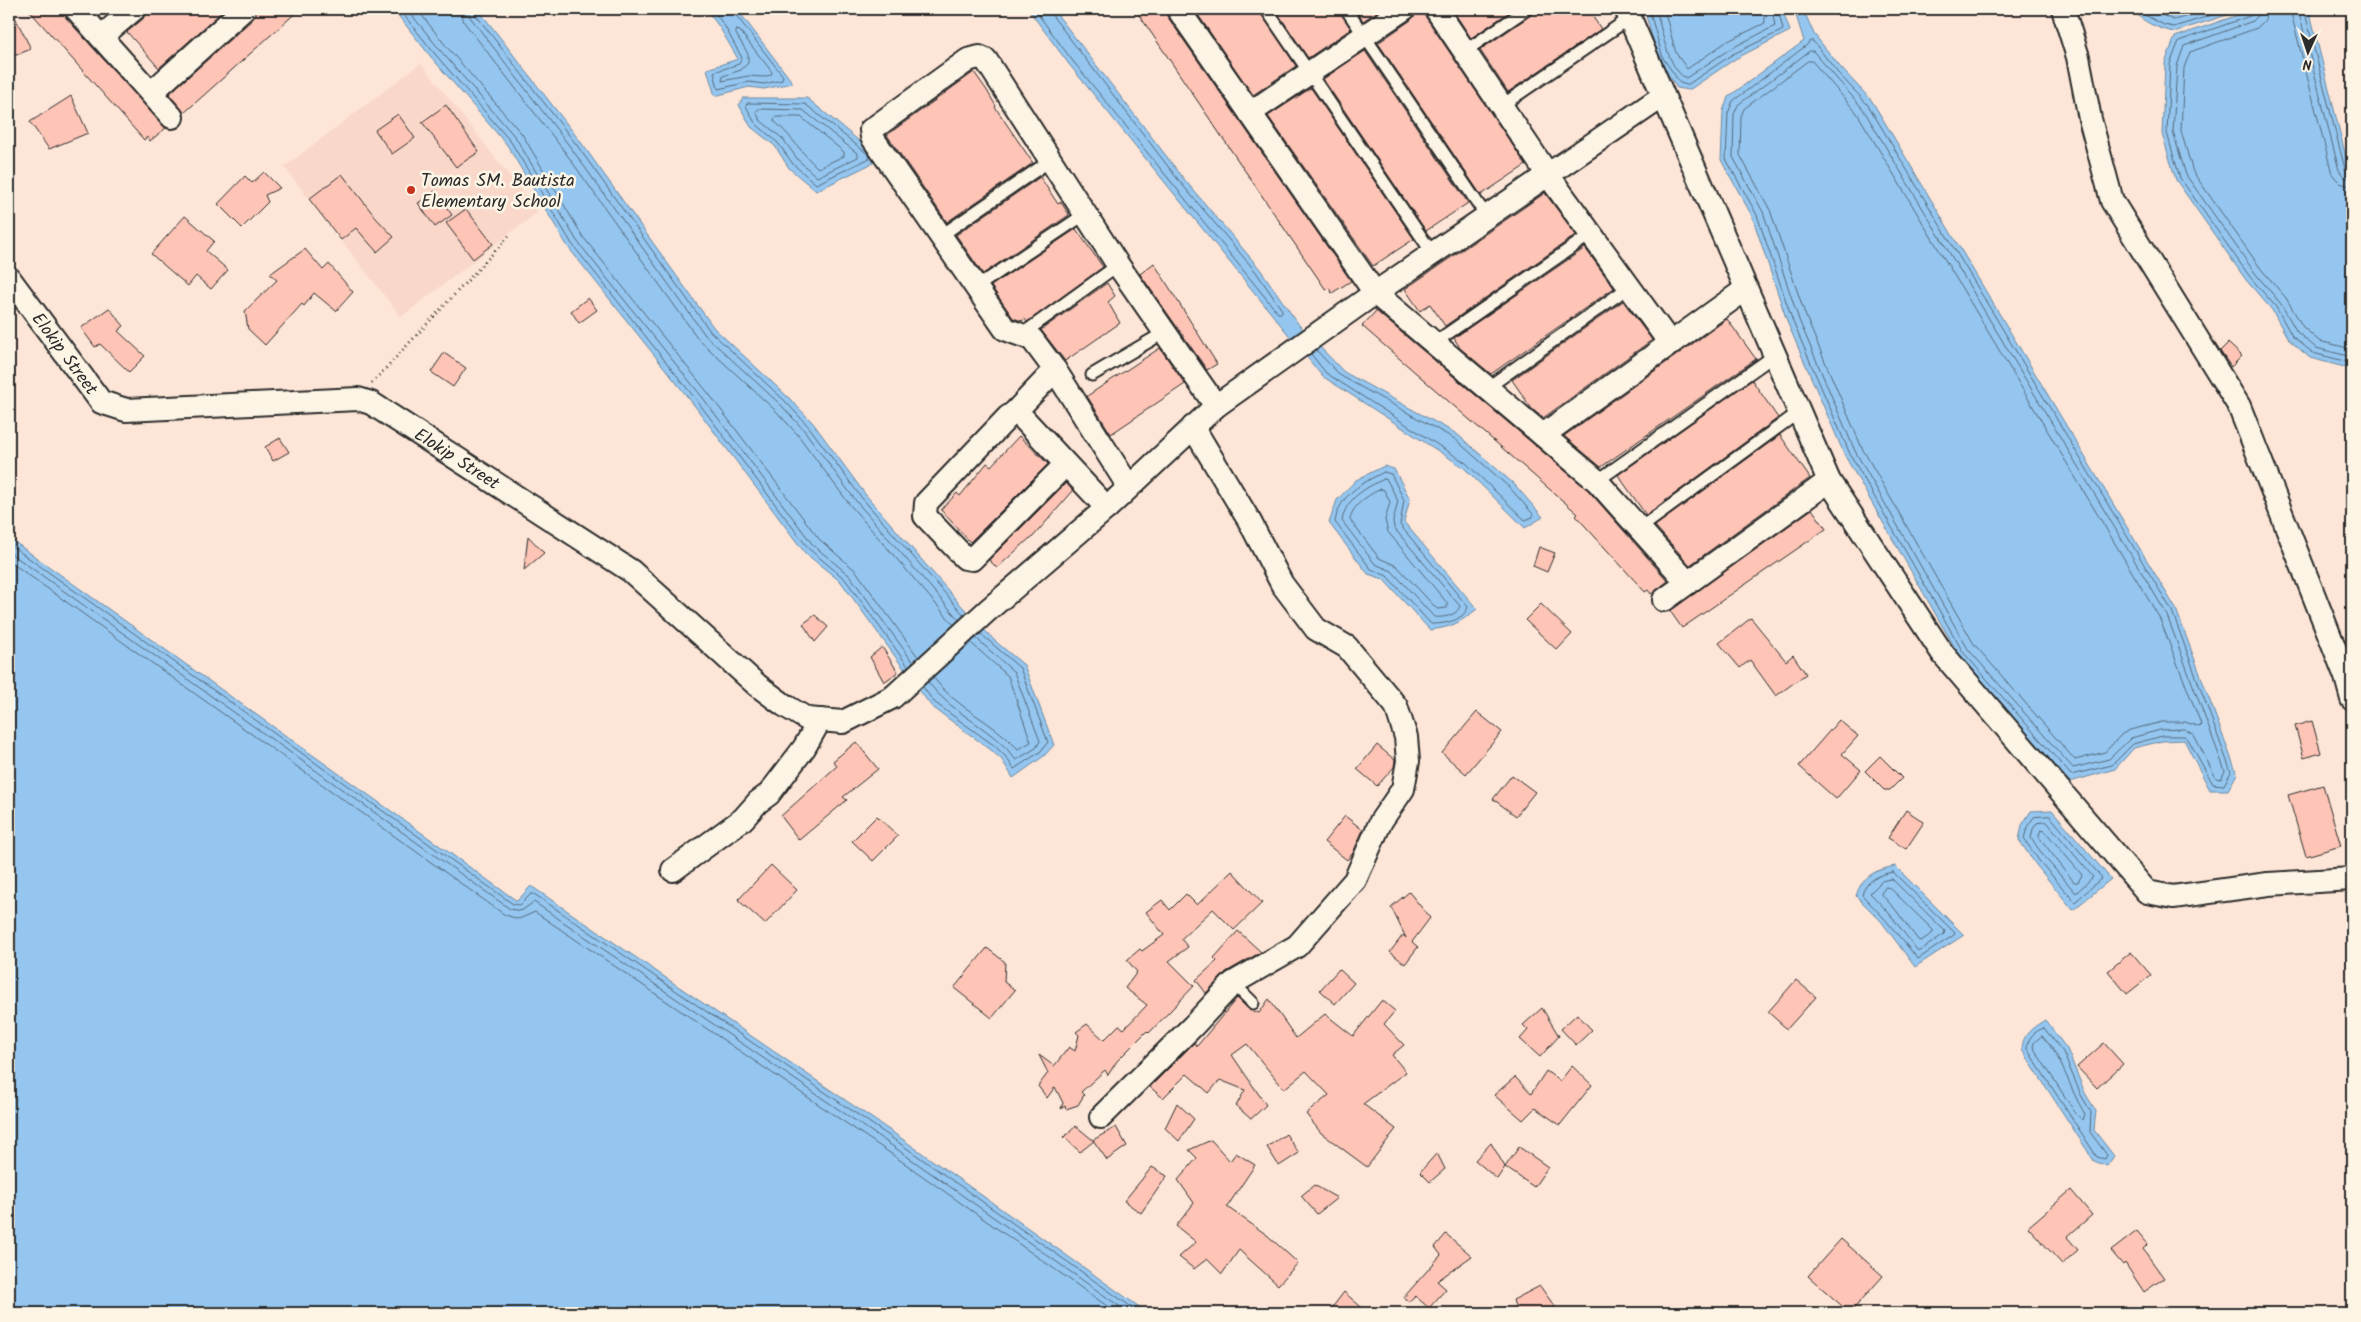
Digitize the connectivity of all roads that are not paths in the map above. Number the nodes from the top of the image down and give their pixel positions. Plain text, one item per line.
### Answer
1 (76, 9) edge
2 (134, 9) edge
3 (244, 9) edge
4 (1178, 9) edge
5 (1266, 9) edge
6 (1346, 9) edge
7 (1404, 9) edge
8 (1436, 9) edge
9 (1527, 9) edge
10 (2063, 9) edge
11 (1628, 13) edge
12 (1364, 36) junction
13 (102, 37) junction
14 (1465, 51) junction
15 (1309, 73) junction
16 (151, 93) junction
17 (1663, 96) junction
18 (1501, 106) junction
19 (1250, 113) junction
20 (172, 117) dead end
21 (1050, 160) junction
22 (1548, 175) junction
23 (1085, 214) junction
24 (1487, 217) junction
25 (1591, 234) junction
26 (940, 237) junction
27 (1433, 254) junction
28 (1118, 265) junction
29 (9, 278) edge
30 (1629, 287) junction
31 (975, 288) junction
32 (1746, 289) junction
33 (1375, 293) junction
34 (1164, 332) junction
35 (1021, 335) junction
36 (1434, 343) junction
37 (1670, 343) junction
38 (1775, 355) junction
39 (1055, 370) junction
40 (1092, 375) dead end
41 (1487, 388) junction
42 (1216, 406) junction
43 (1799, 412) junction
44 (1014, 413) junction
45 (1193, 428) junction
46 (1543, 435) junction
47 (1066, 464) junction
48 (1597, 481) junction
49 (1829, 481) junction
50 (1129, 487) junction
51 (1107, 508) junction
52 (1640, 528) junction
53 (1688, 582) junction
54 (1664, 600) dead end
55 (2352, 700) edge
56 (820, 720) junction
57 (673, 870) dead end
58 (2352, 879) edge
59 (1232, 982) junction
60 (1253, 1003) dead end
61 (1101, 1117) dead end

1 - 13 street
2 - 13 street
3 - 16 street
4 - 19 street
5 - 15 lane
6 - 12 lane
7 - 12 street
8 - 14 street
9 - 14 lane
10 - 55 street
11 - 17 street
11 - 18 lane
12 - 15 street
12 - 24 lane
13 - 16 street
14 - 18 street
15 - 19 street
15 - 27 lane
16 - 20 street
17 - 22 street, Elokip Street
17 - 32 street
18 - 22 street
19 - 33 street
21 - 23 street
21 - 26 lane
21 - 26 street
22 - 24 street, Elokip Street
22 - 25 street
23 - 28 street
23 - 31 lane
24 - 27 street, Elokip Street
25 - 30 street
25 - 36 lane
26 - 31 street
27 - 33 street, Elokip Street
28 - 34 street
28 - 35 lane
29 - 56 street, Elokip Street
30 - 37 street
30 - 41 lane
31 - 35 street
32 - 37 street
32 - 38 street
33 - 36 street
33 - 42 street, Elokip Street
34 - 40 lane
34 - 42 street
35 - 39 street
36 - 41 street
37 - 46 street
38 - 43 street
38 - 48 lane
39 - 44 street
39 - 50 street
41 - 46 street
42 - 45 street, Elokip Street
43 - 49 street
43 - 52 lane
44 - 47 street
44 - 47 street
45 - 50 street, Elokip Street
45 - 59 street
46 - 48 street
47 - 51 street
48 - 52 street
49 - 53 street
49 - 58 street
50 - 51 street, Elokip Street
51 - 56 street, Elokip Street
52 - 53 street
53 - 54 street
56 - 57 street
59 - 60 lane
59 - 61 street

